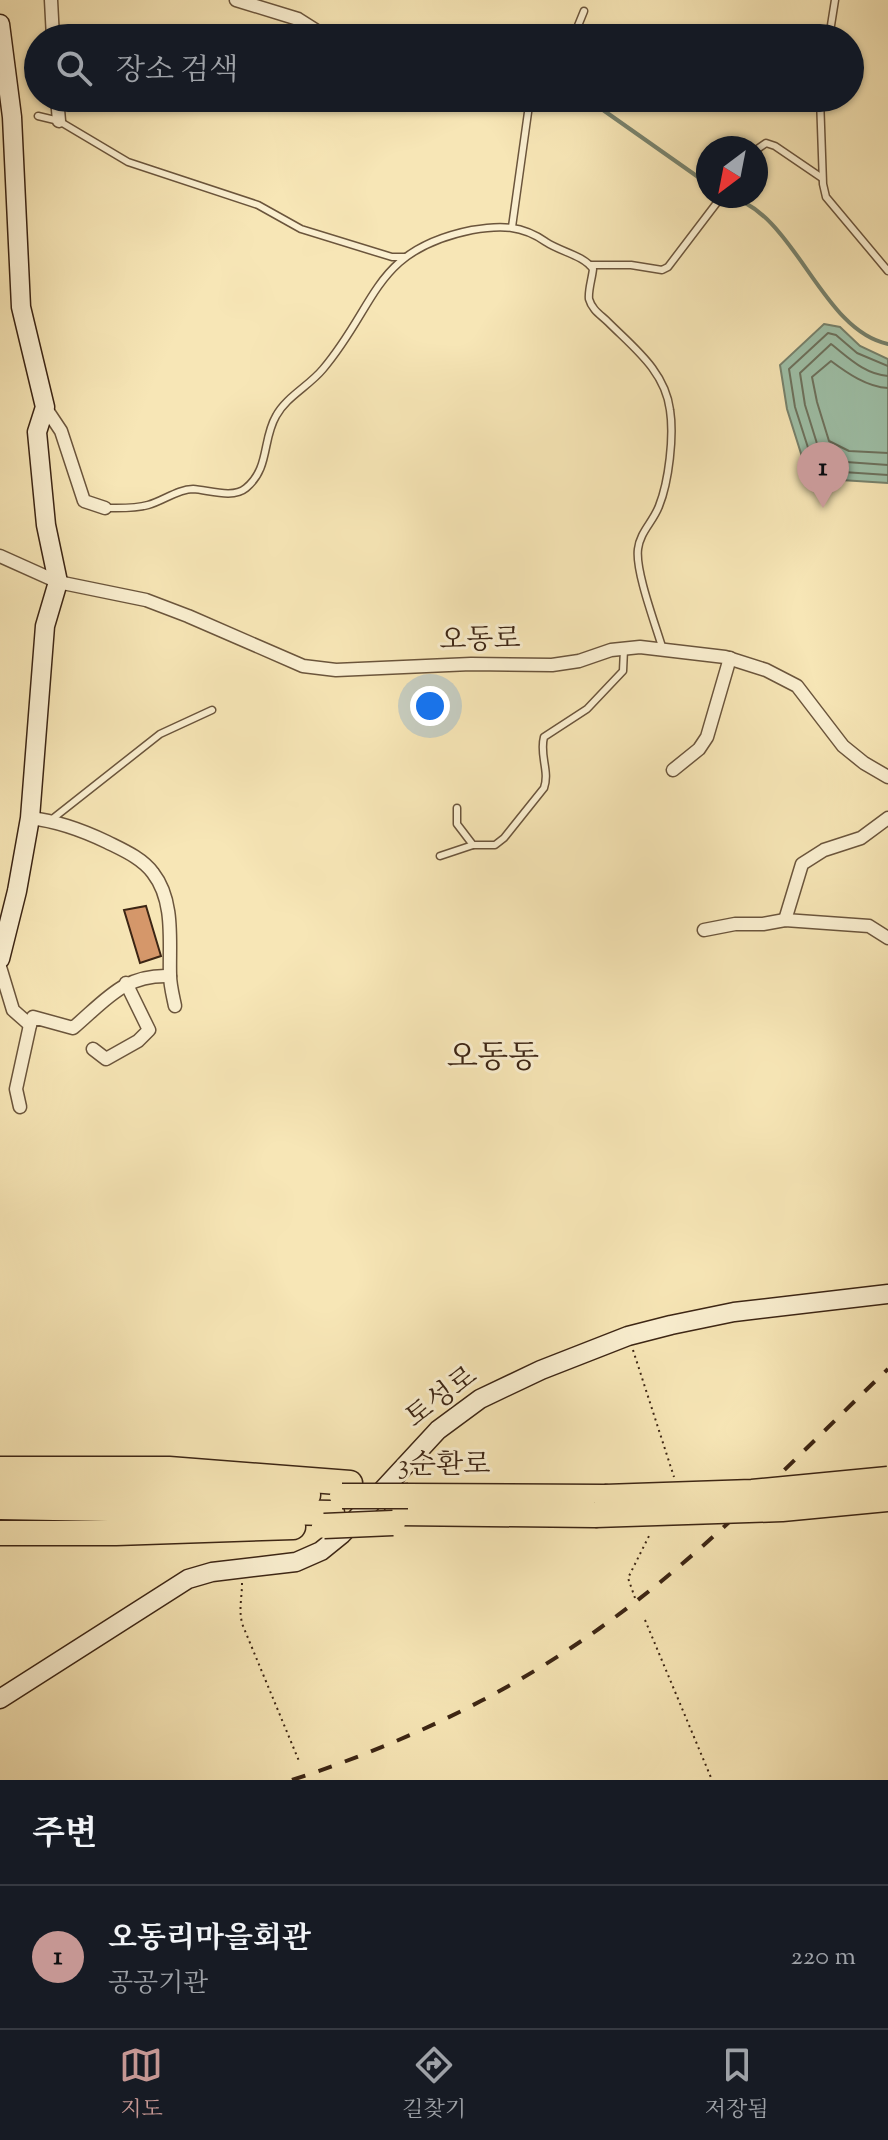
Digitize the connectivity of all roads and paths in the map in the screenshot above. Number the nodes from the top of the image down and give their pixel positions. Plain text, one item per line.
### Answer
1 (51, 0) edge
2 (236, 0) edge
3 (835, 0) edge
4 (584, 11) dead end
5 (0, 24) edge
6 (52, 24) edge
7 (306, 24) edge
8 (579, 24) edge
9 (831, 24) edge
10 (58, 112) edge
11 (528, 112) edge
12 (820, 112) edge
13 (38, 116) dead end
14 (59, 121) junction
15 (768, 144) edge
16 (822, 178) junction
17 (713, 208) edge
18 (512, 227) junction
19 (405, 257) junction
20 (590, 265) junction
21 (888, 271) edge
22 (45, 407) junction
23 (105, 508) joint
24 (0, 556) edge
25 (49, 578) junction
26 (624, 649) junction
27 (663, 650) junction
28 (730, 658) junction
29 (212, 710) dead end
30 (673, 770) dead end
31 (888, 777) edge
32 (457, 808) dead end
33 (30, 818) junction
34 (888, 818) edge
35 (51, 820) junction
36 (473, 845) junction
37 (440, 856) dead end
38 (785, 920) junction
39 (704, 930) dead end
40 (888, 938) edge
41 (0, 959) edge
42 (0, 967) edge
43 (170, 976) junction
44 (126, 983) junction
45 (175, 1006) dead end
46 (30, 1025) junction
47 (93, 1049) dead end
48 (20, 1107) dead end
49 (888, 1294) edge
50 (628, 1336) junction
51 (2, 1474) edge
52 (674, 1479) dead end
53 (888, 1479) edge
54 (888, 1499) edge
55 (337, 1504) junction
56 (403, 1505) junction
57 (600, 1506) junction
58 (0, 1507) edge
59 (652, 1530) dead end
60 (0, 1533) edge
61 (242, 1568) junction
62 (635, 1598) dead end
63 (645, 1620) dead end
64 (0, 1699) edge
65 (299, 1761) dead end
66 (712, 1780) edge

1 - 6 street
2 - 7 street
3 - 9 lane
4 - 8 lane
5 - 22 street
10 - 14 street
11 - 18 lane
12 - 16 lane
13 - 14 lane
14 - 19 lane
15 - 16 lane
16 - 21 lane
17 - 20 lane
18 - 19 lane
18 - 20 lane
19 - 23 lane
20 - 27 lane
22 - 23 street
22 - 25 street
24 - 25 street, 오동로
25 - 26 street, 오동로
25 - 33 street
26 - 27 street, 오동로
26 - 36 lane
27 - 28 street, 오동로
28 - 30 street
28 - 31 street, 오동로
29 - 35 lane
32 - 36 lane
33 - 35 street
33 - 41 street
34 - 38 street
35 - 43 street
36 - 37 lane
38 - 39 street
38 - 40 street
42 - 46 street
43 - 44 street
43 - 45 street
44 - 46 street
44 - 47 street
46 - 48 street
49 - 50 street, 토성로
50 - 52 path
50 - 61 street, 토성로
51 - 55 highway
53 - 57 highway, 3순환로, bridge
54 - 57 highway, 3순환로, bridge
55 - 56 highway
55 - 56 highway, 3순환로
55 - 58 highway, 3순환로
55 - 60 highway
56 - 57 highway
56 - 57 highway, 3순환로
59 - 62 path
61 - 64 street, 토성로
61 - 65 path
63 - 66 path

